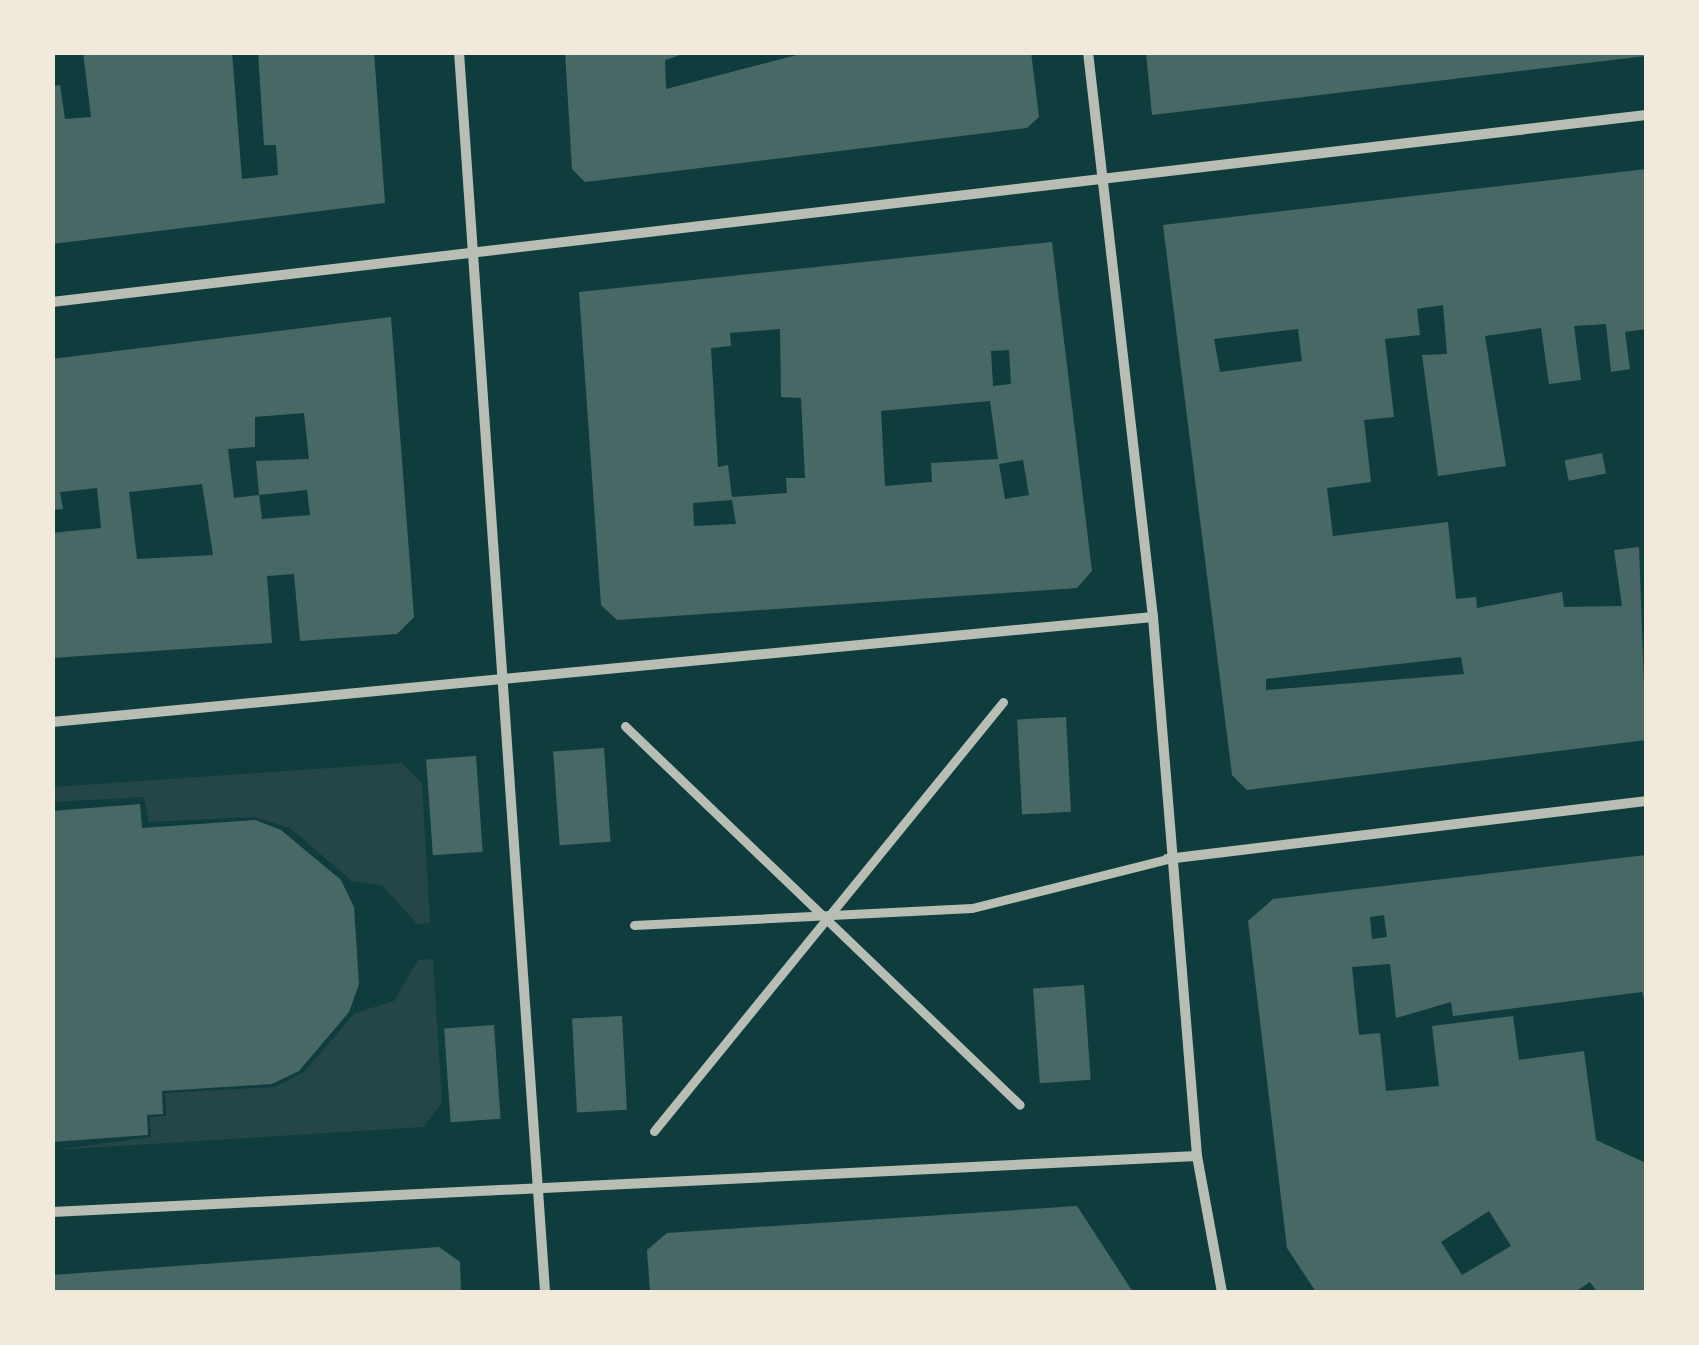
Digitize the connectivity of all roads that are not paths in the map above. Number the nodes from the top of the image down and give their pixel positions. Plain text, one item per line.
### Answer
1 (459, 52) edge
2 (1088, 52) edge
3 (1646, 116) edge
4 (1102, 178) junction
5 (472, 256) junction
6 (52, 302) edge
7 (1153, 616) junction
8 (508, 683) junction
9 (1002, 702) dead end
10 (52, 722) edge
11 (625, 726) dead end
12 (1646, 801) edge
13 (1167, 858) junction
14 (826, 916) junction
15 (634, 925) dead end
16 (1020, 1106) dead end
17 (654, 1132) dead end
18 (1197, 1156) junction
19 (538, 1186) junction
20 (52, 1212) edge
21 (545, 1292) edge
22 (1222, 1292) edge

1 - 5 street
2 - 4 street
3 - 4 street
4 - 5 street
4 - 7 street
5 - 6 street
5 - 8 street
7 - 8 street
7 - 13 street
8 - 10 street
8 - 19 street
9 - 14 street
11 - 14 street
12 - 13 street
13 - 14 street
13 - 18 street
14 - 15 street
14 - 16 street
14 - 17 street
18 - 19 street
18 - 22 street
19 - 20 street
19 - 21 street

